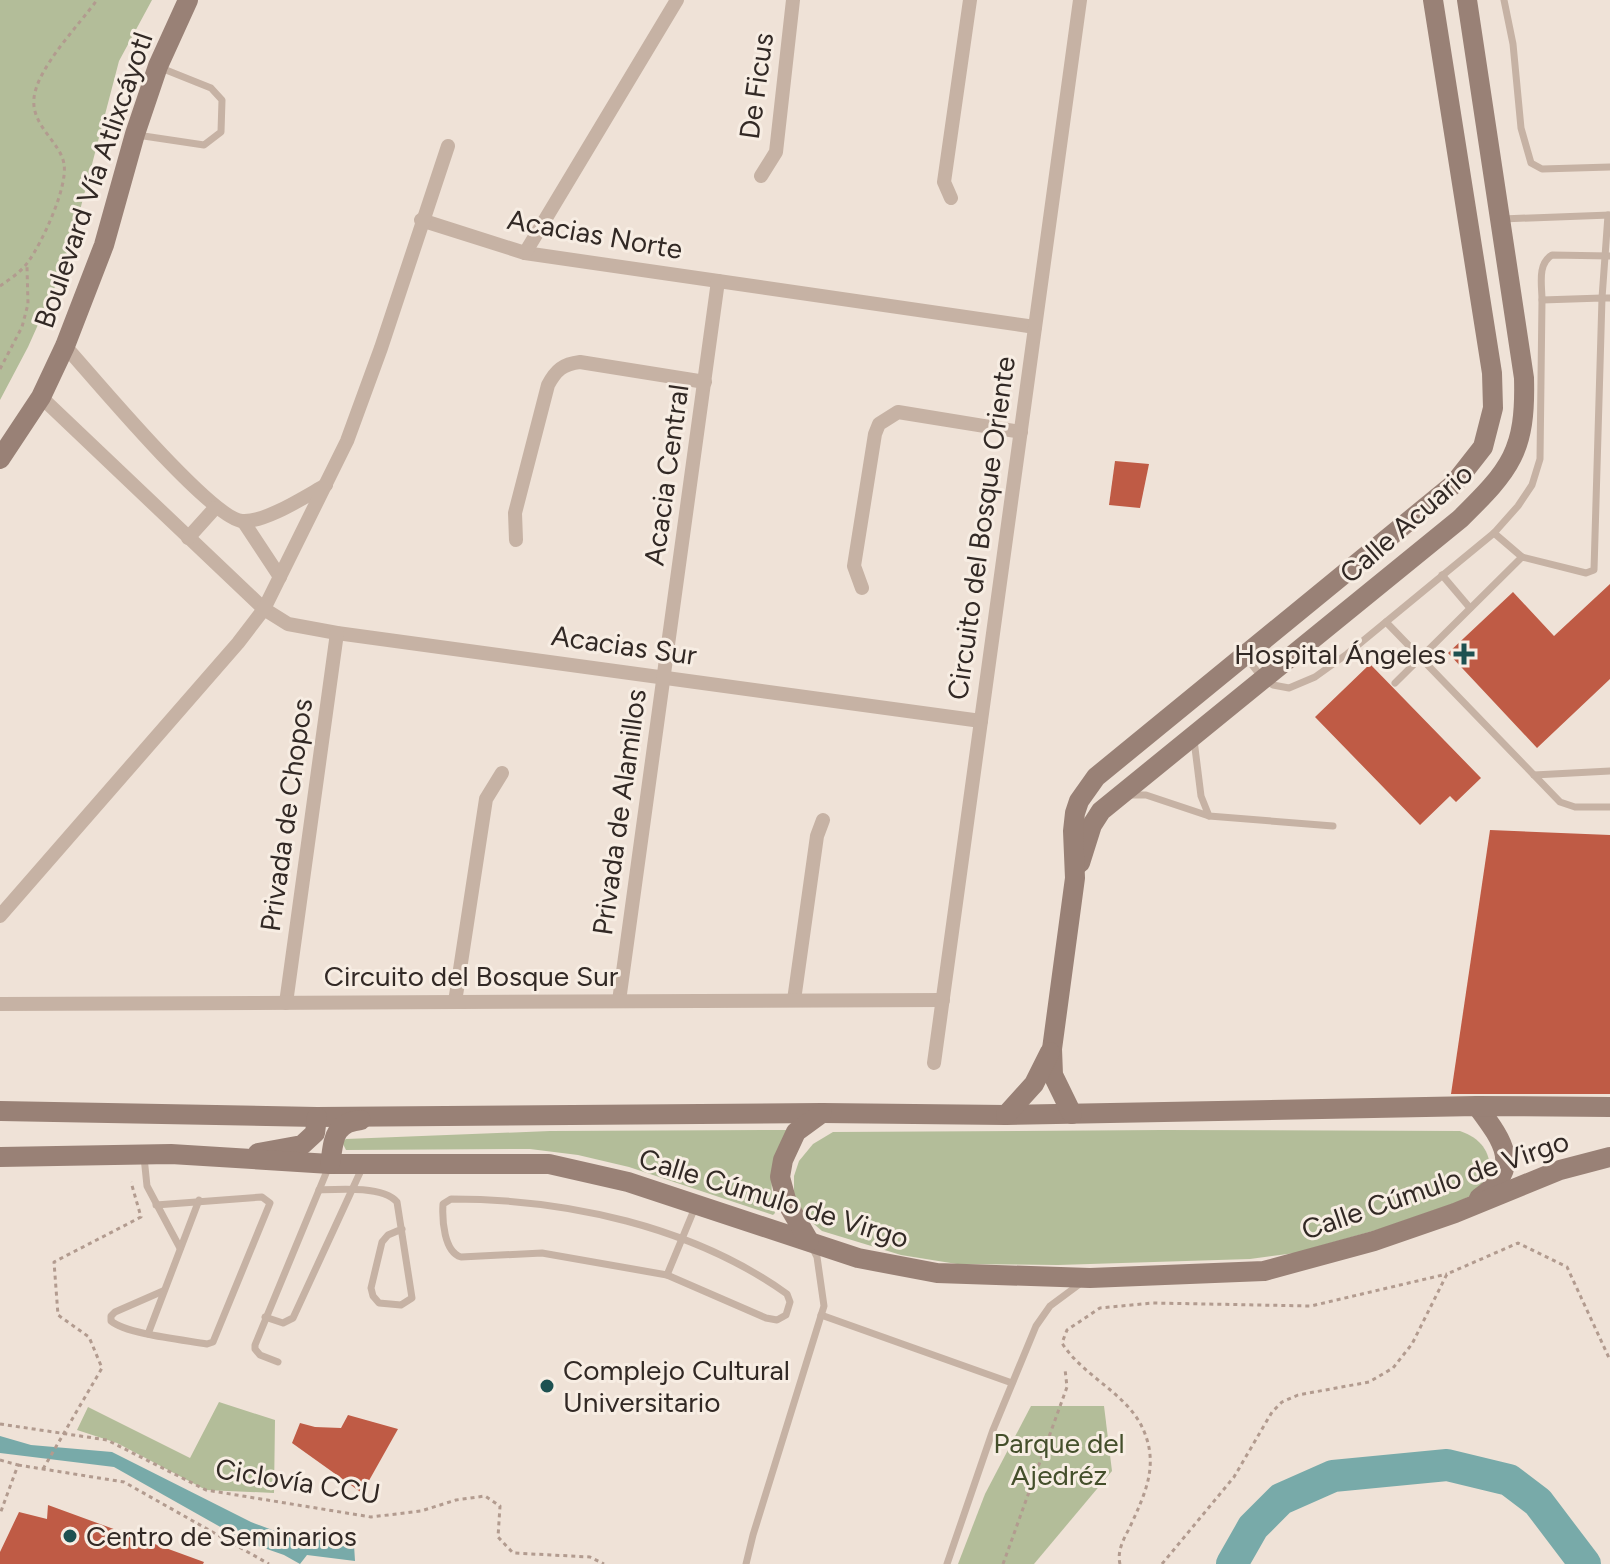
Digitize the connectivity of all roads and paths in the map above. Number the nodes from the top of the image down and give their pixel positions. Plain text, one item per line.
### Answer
1 (97, 0) edge
2 (188, 0) edge
3 (677, 0) edge
4 (793, 0) edge
5 (970, 0) edge
6 (1080, 0) edge
7 (1433, 0) edge
8 (1467, 0) edge
9 (1505, 3) edge
10 (158, 66) junction
11 (1480, 84) junction
12 (1448, 91) junction
13 (135, 134) junction
14 (448, 146) dead end
15 (1610, 167) edge
16 (761, 176) dead end
17 (951, 198) dead end
18 (1609, 215) edge
19 (1500, 219) junction
20 (421, 220) junction
21 (525, 253) junction
22 (1608, 256) edge
23 (26, 265) junction
24 (718, 281) junction
25 (0, 286) edge
26 (1606, 298) edge
27 (1542, 300) junction
28 (1035, 327) junction
29 (65, 346) junction
30 (0, 369) edge
31 (705, 382) junction
32 (41, 397) junction
33 (1021, 432) junction
34 (0, 459) edge
35 (326, 485) junction
36 (215, 508) junction
37 (243, 521) junction
38 (1494, 533) junction
39 (188, 538) junction
40 (516, 540) dead end
41 (1522, 557) junction
42 (1442, 575) junction
43 (280, 577) junction
44 (862, 588) dead end
45 (1470, 608) junction
46 (264, 609) junction
47 (1386, 622) junction
48 (337, 633) junction
49 (1245, 656) junction
50 (1420, 656) junction
51 (664, 677) junction
52 (1263, 679) junction
53 (1395, 683) dead end
54 (981, 721) junction
55 (1193, 736) junction
56 (1610, 771) edge
57 (502, 773) dead end
58 (1534, 775) junction
59 (1121, 795) junction
60 (1610, 807) edge
61 (1209, 816) junction
62 (823, 820) dead end
63 (1333, 826) dead end
64 (1075, 878) junction
65 (0, 916) edge
66 (794, 1000) junction
67 (943, 1000) junction
68 (619, 1001) junction
69 (455, 1002) junction
70 (286, 1003) junction
71 (0, 1004) edge
72 (1052, 1049) junction
73 (934, 1063) dead end
74 (1477, 1106) junction
75 (1610, 1107) edge
76 (0, 1111) edge
77 (822, 1113) junction
78 (420, 1114) junction
79 (1072, 1114) junction
80 (1006, 1115) junction
81 (317, 1117) junction
82 (144, 1155) junction
83 (0, 1157) edge
84 (1610, 1157) edge
85 (234, 1158) junction
86 (330, 1164) junction
87 (364, 1164) junction
88 (131, 1182) dead end
89 (352, 1189) junction
90 (319, 1190) junction
91 (199, 1200) junction
92 (696, 1203) junction
93 (156, 1205) junction
94 (1455, 1213) junction
95 (402, 1229) junction
96 (682, 1240) junction
97 (809, 1241) junction
98 (180, 1248) junction
99 (1447, 1274) junction
100 (667, 1275) junction
101 (1090, 1278) junction
102 (163, 1291) junction
103 (821, 1315) junction
104 (265, 1317) junction
105 (148, 1334) junction
106 (1610, 1360) edge
107 (278, 1362) dead end
108 (1065, 1369) dead end
109 (1012, 1383) junction
110 (0, 1424) edge
111 (63, 1435) junction
112 (0, 1460) edge
113 (18, 1465) junction
114 (43, 1469) junction
115 (0, 1514) edge
116 (269, 1564) edge
117 (604, 1564) edge
118 (746, 1564) edge
119 (947, 1564) edge
120 (1003, 1564) edge
121 (1120, 1564) edge
122 (1162, 1564) edge

1 - 23 path
2 - 10 main road, Boulevard Vía Atlixcáyotl
3 - 21 street
4 - 16 street, De Ficus
5 - 17 street
6 - 28 street, Circuito del Bosque Oriente
7 - 12 main road, Calle Acuario
8 - 11 main road, Calle Acuario
9 - 15 lane
10 - 13 main road, Boulevard Vía Atlixcáyotl
10 - 13 lane
11 - 12 main road
11 - 19 main road, Calle Acuario
12 - 49 main road, Calle Acuario
13 - 29 main road, Boulevard Vía Atlixcáyotl
14 - 20 street
18 - 19 lane
18 - 22 lane
19 - 52 main road, Calle Acuario
20 - 21 street, Acacias Norte
20 - 35 street
21 - 24 street, Acacias Norte
22 - 26 lane
22 - 27 lane
23 - 25 path
23 - 30 path
24 - 28 street, Acacias Norte
24 - 31 street, Acacia Central
26 - 27 lane
26 - 41 lane
27 - 38 lane
28 - 33 street, Circuito del Bosque Oriente
29 - 32 main road, Boulevard Vía Atlixcáyotl
29 - 36 street
31 - 40 street
31 - 51 street, Acacia Central
32 - 34 main road, Boulevard Vía Atlixcáyotl
32 - 39 street, Acacias Sur
33 - 44 street
33 - 54 street, Circuito del Bosque Oriente
35 - 37 street
35 - 43 street
36 - 37 street
36 - 39 street
37 - 43 street
38 - 41 lane
38 - 42 lane
39 - 46 street, Acacias Sur
41 - 45 lane
42 - 45 lane
42 - 47 lane
43 - 46 street
45 - 50 lane
46 - 48 street, Acacias Sur
46 - 65 street
47 - 50 lane
47 - 52 lane
48 - 51 street, Acacias Sur
48 - 70 street, Privada de Chopos
49 - 52 lane
49 - 64 main road, Calle Acuario
50 - 53 lane
50 - 58 lane
51 - 54 street, Acacias Sur
51 - 68 street, Privada de Alamillos
52 - 55 main road, Calle Acuario
54 - 67 street, Circuito del Bosque Oriente
55 - 59 main road, Calle Acuario
55 - 61 lane
56 - 58 lane
57 - 69 street
58 - 60 lane
59 - 61 lane
59 - 64 main road, Calle Acuario
61 - 63 lane
62 - 66 street
64 - 72 main road, Calle Acuario
66 - 67 street, Circuito del Bosque Sur
66 - 68 street, Circuito del Bosque Sur
67 - 73 street, Circuito del Bosque Oriente
68 - 69 street, Circuito del Bosque Sur
69 - 70 street, Circuito del Bosque Sur
70 - 71 street, Circuito del Bosque Sur
72 - 79 main road, Calle Acuario
72 - 80 main road, Calle Acuario
74 - 75 main road, Calle Cúmulo de Virgo
74 - 79 main road, Calle Cúmulo de Virgo
74 - 94 main road
76 - 81 main road, Calle Cúmulo de Virgo
77 - 78 main road, Calle Cúmulo de Virgo
77 - 80 main road, Calle Cúmulo de Virgo
77 - 97 main road
78 - 81 main road, Calle Cúmulo de Virgo
78 - 86 main road
79 - 80 main road, Calle Cúmulo de Virgo
81 - 85 main road
82 - 83 main road, Calle Cúmulo de Virgo
82 - 85 main road, Calle Cúmulo de Virgo
82 - 93 lane
84 - 94 main road, Calle Cúmulo de Virgo
85 - 86 main road, Calle Cúmulo de Virgo
86 - 87 main road, Calle Cúmulo de Virgo
86 - 90 lane
87 - 89 lane
87 - 92 main road, Calle Cúmulo de Virgo
88 - 111 path
89 - 90 lane
89 - 95 lane
89 - 104 lane
90 - 104 lane
91 - 93 lane
91 - 98 lane
91 - 105 lane
92 - 96 lane
92 - 97 main road, Calle Cúmulo de Virgo
93 - 98 lane
94 - 101 main road, Calle Cúmulo de Virgo
95 - 95 lane
96 - 100 lane
96 - 100 lane
96 - 100 lane
97 - 101 main road, Calle Cúmulo de Virgo
97 - 103 lane
98 - 102 lane
99 - 106 path
99 - 121 path
99 - 122 path
101 - 109 lane
102 - 105 lane
102 - 105 lane
103 - 109 lane
103 - 118 lane
104 - 107 lane
108 - 120 path
109 - 119 lane
110 - 111 path, Ciclovía CCU
111 - 114 path
111 - 117 path, Ciclovía CCU
112 - 113 path
113 - 114 path
113 - 115 path
114 - 116 path

